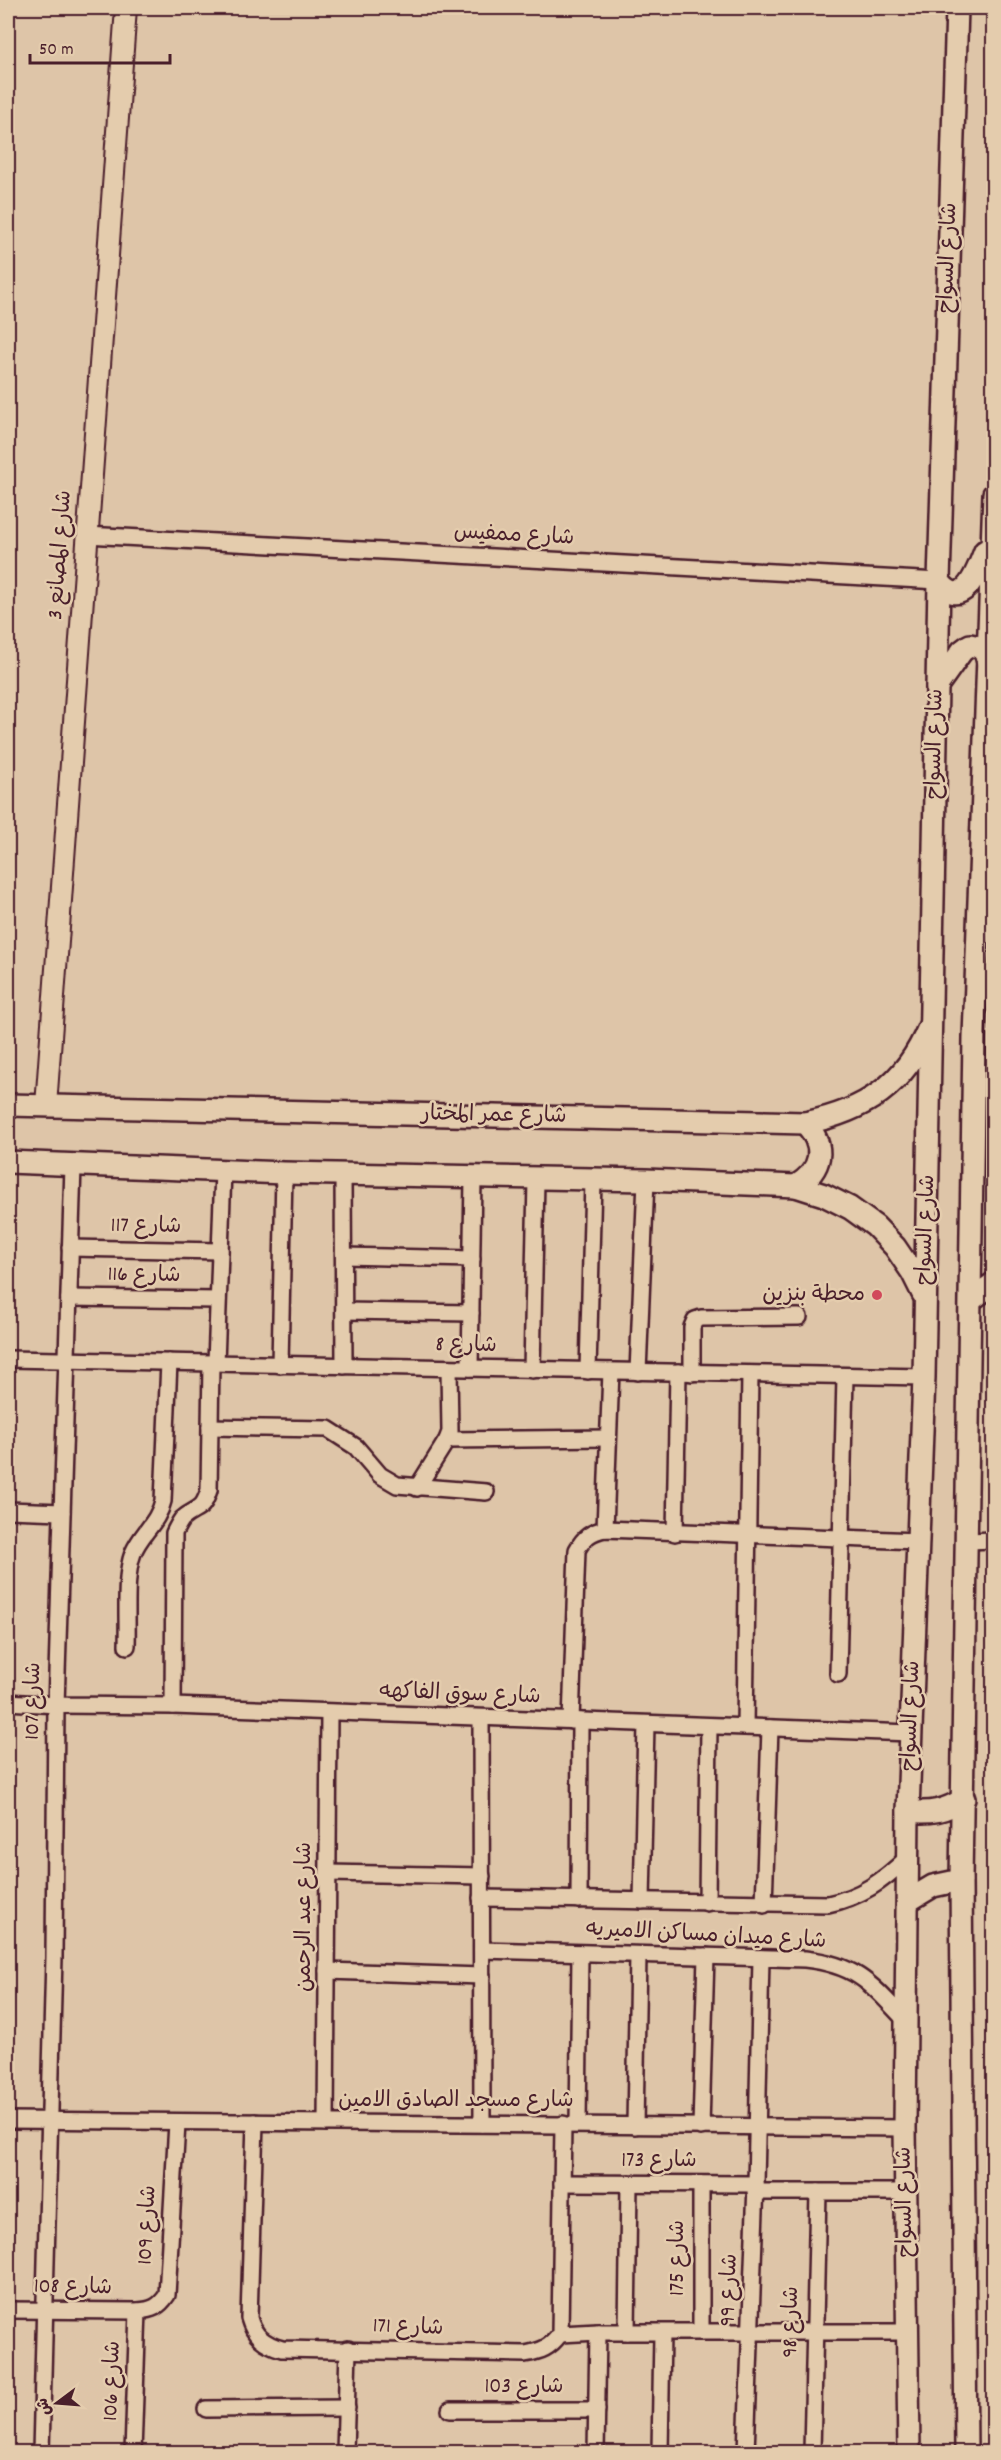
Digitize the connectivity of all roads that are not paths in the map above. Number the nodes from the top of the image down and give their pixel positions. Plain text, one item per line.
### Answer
1 (126, 8) edge
2 (957, 8) edge
3 (993, 494) edge
4 (86, 535) junction
5 (991, 535) junction
6 (939, 581) junction
7 (988, 662) junction
8 (937, 686) junction
9 (932, 1018) junction
10 (974, 1036) junction
11 (993, 1054) edge
12 (8, 1105) edge
13 (46, 1106) junction
14 (805, 1123) junction
15 (8, 1162) edge
16 (73, 1166) junction
17 (223, 1171) junction
18 (284, 1173) junction
19 (344, 1174) junction
20 (473, 1178) junction
21 (536, 1180) junction
22 (646, 1180) junction
23 (592, 1181) junction
24 (796, 1186) junction
25 (70, 1248) junction
26 (220, 1251) junction
27 (344, 1256) junction
28 (472, 1259) junction
29 (993, 1283) edge
30 (69, 1298) junction
31 (925, 1298) junction
32 (218, 1300) junction
33 (971, 1300) junction
34 (344, 1311) junction
35 (471, 1313) junction
36 (799, 1317) dead end
37 (8, 1359) edge
38 (67, 1360) junction
39 (169, 1362) junction
40 (213, 1363) junction
41 (280, 1365) junction
42 (344, 1366) junction
43 (449, 1368) junction
44 (470, 1368) junction
45 (532, 1370) junction
46 (588, 1371) junction
47 (610, 1371) junction
48 (638, 1372) junction
49 (685, 1372) junction
50 (750, 1374) junction
51 (846, 1376) junction
52 (924, 1377) junction
53 (210, 1427) junction
54 (608, 1438) junction
55 (447, 1440) junction
56 (417, 1488) junction
57 (486, 1492) dead end
58 (8, 1510) edge
59 (62, 1512) junction
60 (605, 1529) junction
61 (675, 1533) junction
62 (748, 1536) junction
63 (841, 1539) junction
64 (993, 1540) edge
65 (918, 1541) junction
66 (968, 1541) junction
67 (127, 1646) dead end
68 (837, 1674) dead end
69 (8, 1702) edge
70 (56, 1705) junction
71 (172, 1706) junction
72 (329, 1713) junction
73 (482, 1718) junction
74 (576, 1721) junction
75 (646, 1724) junction
76 (709, 1726) junction
77 (745, 1727) junction
78 (770, 1728) junction
79 (911, 1733) junction
80 (964, 1799) junction
81 (908, 1811) junction
82 (907, 1858) junction
83 (328, 1873) junction
84 (482, 1876) junction
85 (962, 1880) junction
86 (481, 1898) junction
87 (579, 1900) junction
88 (642, 1901) junction
89 (908, 1901) junction
90 (707, 1903) junction
91 (764, 1905) junction
92 (482, 1950) junction
93 (580, 1953) junction
94 (638, 1954) junction
95 (706, 1956) junction
96 (761, 1958) junction
97 (327, 1971) junction
98 (482, 1976) junction
99 (907, 2022) junction
100 (8, 2120) edge
101 (50, 2120) junction
102 (255, 2122) junction
103 (177, 2123) junction
104 (326, 2123) junction
105 (482, 2124) junction
106 (571, 2124) junction
107 (635, 2126) junction
108 (701, 2127) junction
109 (757, 2128) junction
110 (905, 2128) junction
111 (562, 2183) junction
112 (629, 2183) junction
113 (701, 2184) junction
114 (756, 2188) junction
115 (818, 2192) junction
116 (906, 2192) junction
117 (8, 2310) edge
118 (45, 2311) junction
119 (138, 2312) junction
120 (597, 2332) junction
121 (627, 2332) junction
122 (701, 2332) junction
123 (752, 2332) junction
124 (907, 2332) junction
125 (662, 2333) junction
126 (815, 2333) junction
127 (560, 2334) junction
128 (348, 2349) junction
129 (347, 2408) junction
130 (206, 2409) dead end
131 (450, 2410) dead end
132 (597, 2410) junction
133 (40, 2452) edge
134 (133, 2452) edge
135 (345, 2452) edge
136 (596, 2452) edge
137 (660, 2452) edge
138 (746, 2452) edge
139 (812, 2452) edge
140 (909, 2452) edge
141 (966, 2452) edge

1 - 4 street, شارع المصانع 3
2 - 6 main road, شارع السواح
3 - 5 main road, شارع السواح
4 - 6 street, شارع ممفيس
4 - 13 street, شارع المصانع 3
5 - 6 main road
5 - 7 main road, شارع السواح
6 - 8 main road, شارع السواح
7 - 8 main road
7 - 10 main road, شارع السواح
8 - 9 main road, شارع السواح
9 - 14 main road, شارع عمر المختار
9 - 31 main road, شارع السواح
10 - 11 main road
10 - 33 main road, شارع السواح
12 - 13 main road, شارع عمر المختار
13 - 14 main road, شارع عمر المختار
14 - 24 main road
15 - 16 main road
16 - 17 main road
16 - 25 street, شارع 107
17 - 18 main road
17 - 26 street
18 - 19 main road
18 - 41 street
19 - 20 main road
19 - 27 street
20 - 21 main road
20 - 28 street
21 - 23 main road
21 - 45 street
22 - 23 main road
22 - 24 main road
22 - 48 street
23 - 46 street
24 - 31 main road
25 - 26 street, شارع 117
25 - 30 street, شارع 107
26 - 32 street
27 - 28 street
27 - 34 street
28 - 35 street
29 - 33 main road
30 - 32 street, شارع 116
30 - 38 street, شارع 107
31 - 52 main road, شارع السواح
32 - 40 street
33 - 66 main road, شارع السواح
34 - 35 street
34 - 42 street
35 - 44 street
36 - 49 street
37 - 38 street, شارع 8
38 - 39 street, شارع 8
38 - 59 street, شارع 107
39 - 40 street, شارع 8
39 - 67 street
40 - 41 street, شارع 8
40 - 53 street
41 - 42 street, شارع 8
42 - 43 street, شارع 8
43 - 44 street, شارع 8
43 - 55 street
44 - 45 street, شارع 8
45 - 46 street, شارع 8
46 - 47 street, شارع 8
47 - 48 street, شارع 8
47 - 54 street
48 - 49 street, شارع 8
49 - 50 street, شارع 8
49 - 61 street
50 - 51 street, شارع 8
50 - 62 street
51 - 52 street, شارع 8
51 - 63 street
52 - 65 main road, شارع السواح
53 - 56 street
53 - 71 street
54 - 55 street
54 - 60 street
55 - 56 street
56 - 57 street
58 - 59 street
59 - 70 street, شارع 107
60 - 61 street
60 - 74 street
61 - 62 street
62 - 63 street
62 - 77 street
63 - 65 street
63 - 68 street
64 - 66 street
65 - 79 main road, شارع السواح
66 - 80 main road, شارع السواح
69 - 70 street, شارع سوق الفاكهه
70 - 71 street, شارع سوق الفاكهه
70 - 101 street, شارع 107
71 - 72 street, شارع سوق الفاكهه
72 - 73 street, شارع سوق الفاكهه
72 - 83 street, شارع عبد الرحمن
73 - 74 street, شارع سوق الفاكهه
73 - 84 street
74 - 75 street, شارع سوق الفاكهه
74 - 87 street
75 - 76 street, شارع سوق الفاكهه
75 - 88 street
76 - 77 street, شارع سوق الفاكهه
76 - 90 street
77 - 78 street, شارع سوق الفاكهه
78 - 79 street, شارع سوق الفاكهه
78 - 91 street
79 - 81 main road, شارع السواح
80 - 81 main road
80 - 85 main road, شارع السواح
81 - 82 main road, شارع السواح
82 - 89 main road, شارع السواح
82 - 91 street, شارع ميدان مساكن الاميريه
83 - 84 street
83 - 97 street, شارع عبد الرحمن
84 - 86 street
85 - 89 main road
85 - 141 main road, شارع السواح
86 - 87 street, شارع ميدان مساكن الاميريه
86 - 92 street
87 - 88 street, شارع ميدان مساكن الاميريه
88 - 90 street, شارع ميدان مساكن الاميريه
89 - 99 main road, شارع السواح
90 - 91 street, شارع ميدان مساكن الاميريه
92 - 93 street, شارع ميدان مساكن الاميريه
92 - 98 street
93 - 94 street, شارع ميدان مساكن الاميريه
93 - 106 street
94 - 95 street, شارع ميدان مساكن الاميريه
94 - 107 street
95 - 96 street, شارع ميدان مساكن الاميريه
95 - 108 street
96 - 99 street, شارع ميدان مساكن الاميريه
96 - 109 street, شارع 99
97 - 98 street
97 - 104 street, شارع عبد الرحمن
98 - 105 street
99 - 110 main road, شارع السواح
100 - 101 street, شارع مسجد الصادق الامين
101 - 103 street, شارع مسجد الصادق الامين
101 - 118 street, شارع 107
102 - 103 street, شارع مسجد الصادق الامين
102 - 104 street, شارع مسجد الصادق الامين
102 - 128 street, شارع 171
103 - 119 street, شارع 109
104 - 105 street, شارع مسجد الصادق الامين
105 - 106 street, شارع مسجد الصادق الامين
106 - 107 street, شارع مسجد الصادق الامين
106 - 111 street
107 - 108 street, شارع مسجد الصادق الامين
108 - 109 street, شارع مسجد الصادق الامين
109 - 110 street, شارع مسجد الصادق الامين
109 - 114 street, شارع 99
110 - 116 main road, شارع السواح
111 - 112 street, شارع 173
111 - 127 street
112 - 113 street, شارع 173
112 - 121 street
113 - 114 street, شارع 173
113 - 122 street, شارع 175
114 - 115 street, شارع 173
114 - 123 street, شارع 99
115 - 116 street, شارع 173
115 - 126 street, شارع 98
116 - 124 main road, شارع السواح
117 - 118 street, شارع 108
118 - 119 street, شارع 108
118 - 133 street, شارع 107
119 - 134 street, شارع 106
120 - 121 street
120 - 127 street
120 - 132 street
121 - 125 street
122 - 123 street
122 - 125 street
123 - 126 street
123 - 138 street, شارع 99
124 - 126 street
124 - 140 main road, شارع السواح
125 - 137 street
126 - 139 street, شارع 98
127 - 128 street, شارع 171
128 - 129 street
129 - 130 street
129 - 135 street
131 - 132 street, شارع 103
132 - 136 street

